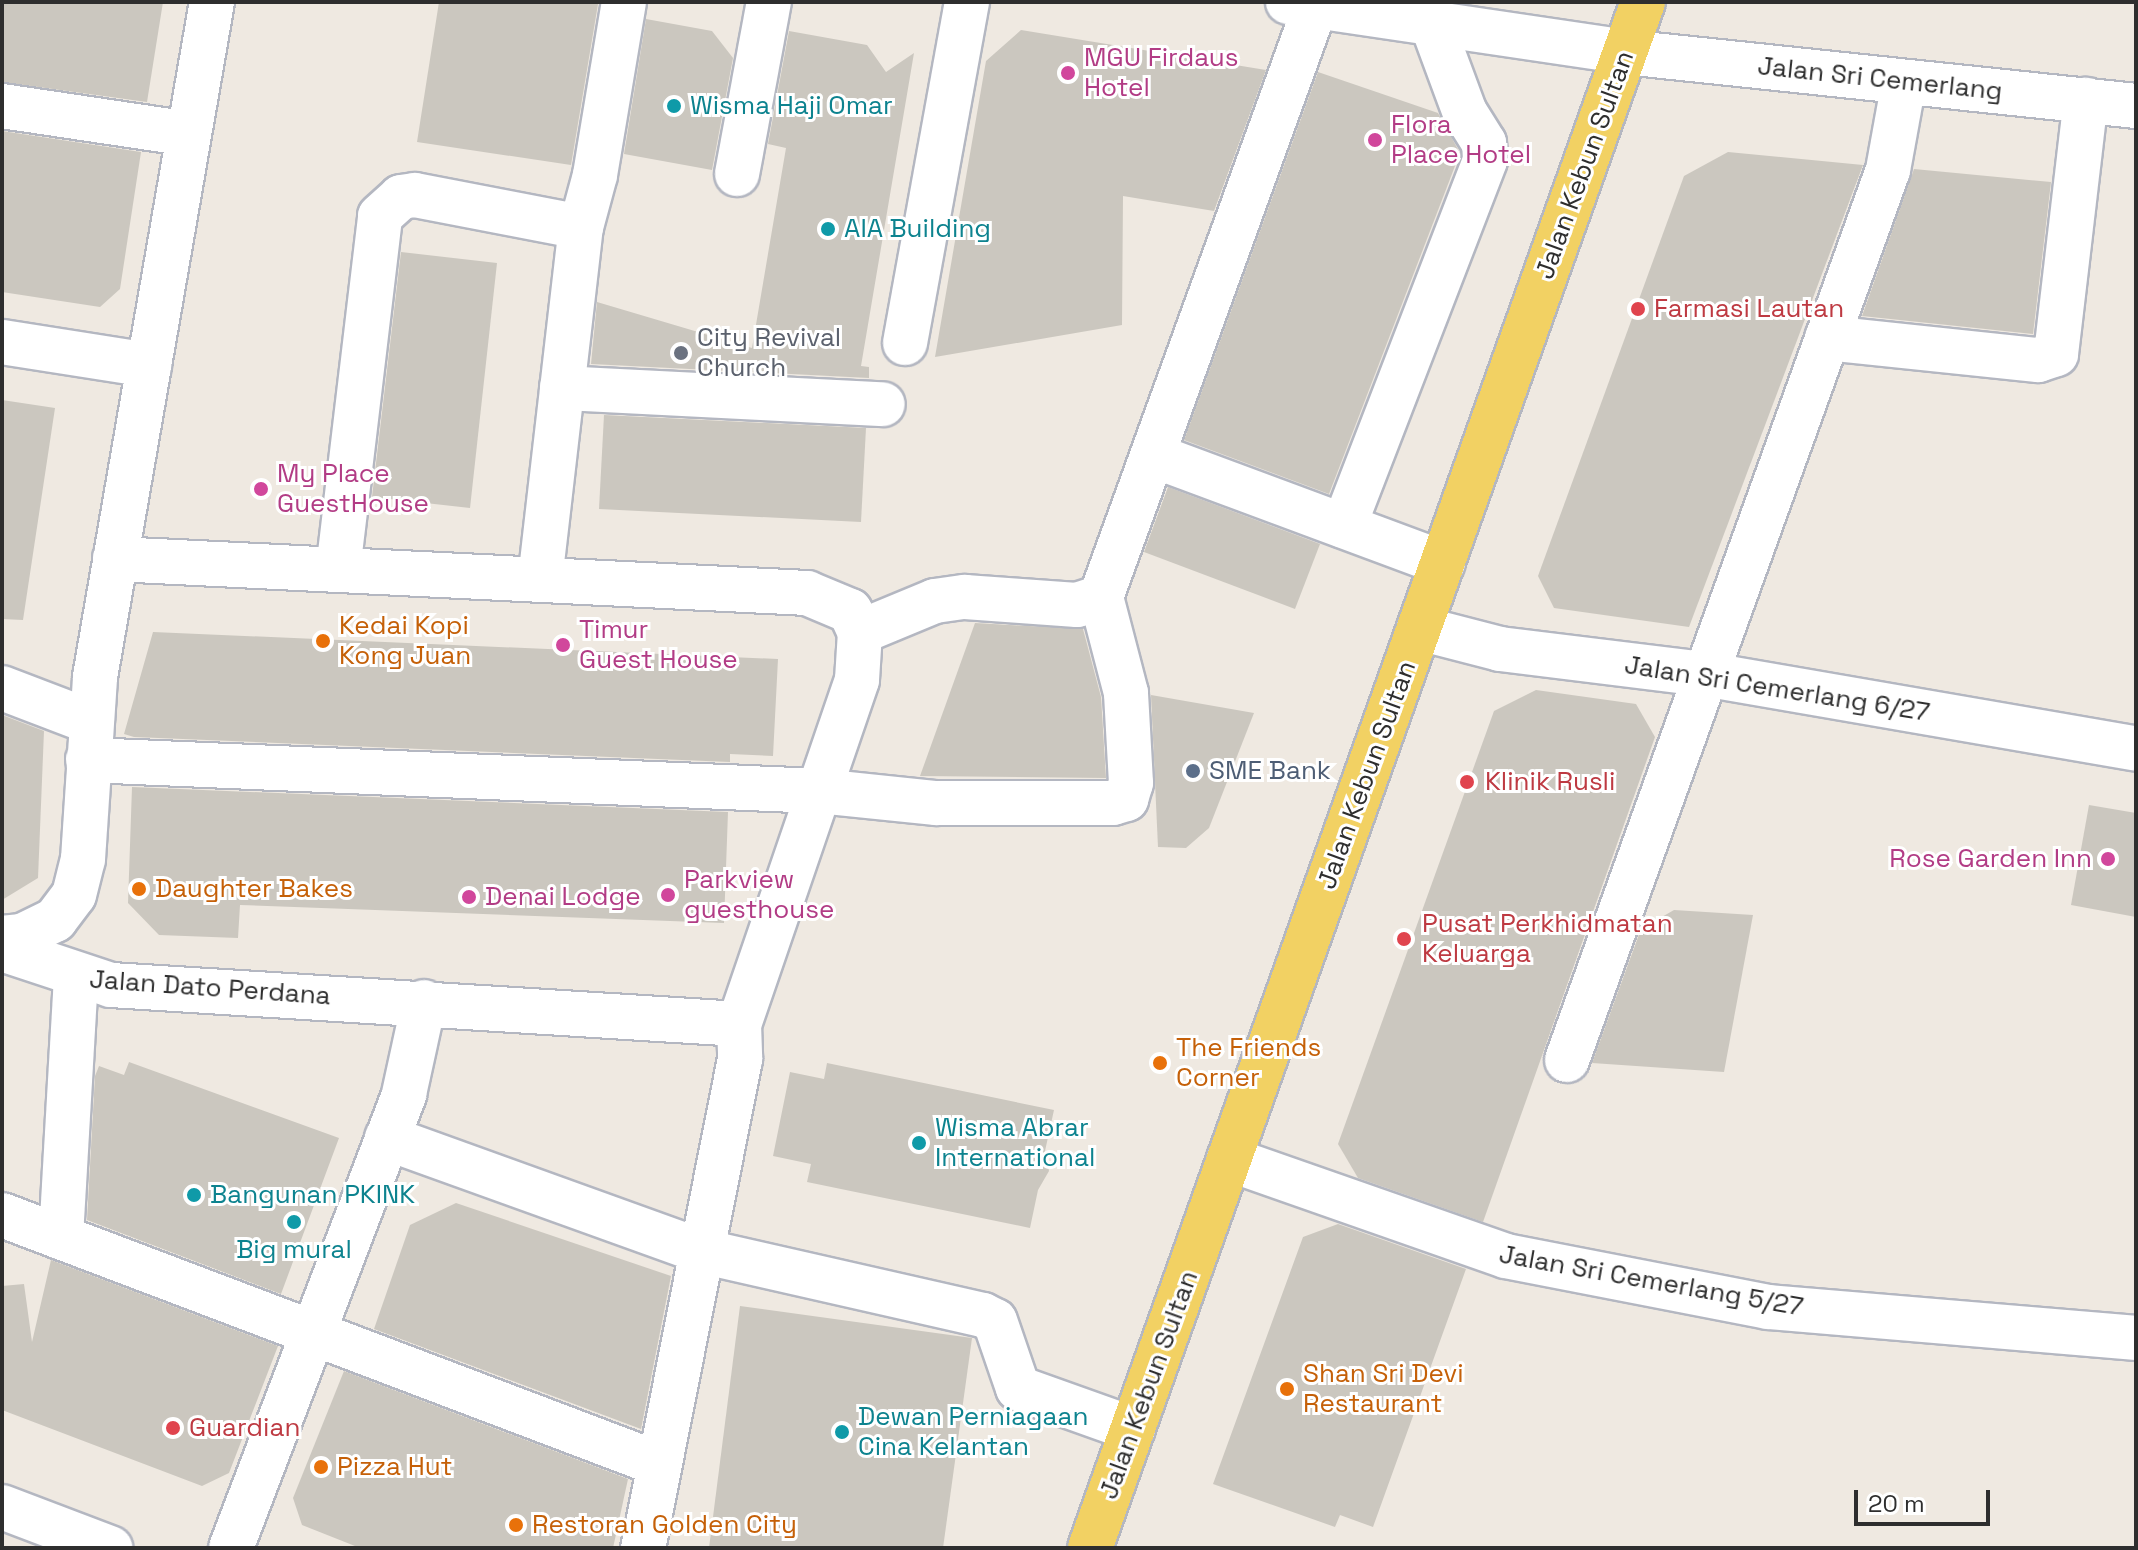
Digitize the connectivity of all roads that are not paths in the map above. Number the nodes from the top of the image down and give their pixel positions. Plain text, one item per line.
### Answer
1 (212, 2) edge
2 (624, 2) edge
3 (769, 2) edge
4 (967, 2) edge
5 (1643, 2) edge
6 (1306, 4) edge
7 (1432, 24) junction
8 (1625, 52) junction
9 (1904, 82) junction
10 (2086, 100) junction
11 (2, 106) edge
12 (2136, 106) edge
13 (189, 134) junction
14 (737, 174) dead end
15 (581, 227) junction
16 (1827, 338) junction
17 (2, 342) edge
18 (905, 343) dead end
19 (149, 365) junction
20 (562, 388) junction
21 (883, 404) dead end
22 (1155, 456) junction
23 (1344, 526) junction
24 (115, 559) junction
25 (1443, 563) junction
26 (338, 570) junction
27 (540, 580) junction
28 (1101, 597) junction
29 (1419, 628) junction
30 (860, 632) junction
31 (1704, 674) junction
32 (2, 688) edge
33 (90, 741) junction
34 (2136, 749) edge
35 (819, 791) junction
36 (2, 938) edge
37 (2, 949) edge
38 (76, 977) junction
39 (424, 1002) junction
40 (739, 1024) junction
41 (1567, 1060) dead end
42 (387, 1138) junction
43 (1229, 1159) junction
44 (2, 1215) edge
45 (61, 1237) junction
46 (701, 1251) junction
47 (313, 1333) junction
48 (2136, 1338) edge
49 (1133, 1429) junction
50 (659, 1464) junction
51 (2, 1507) edge
52 (91, 1545) edge
53 (231, 1548) edge
54 (643, 1548) edge
55 (1090, 1548) edge

1 - 13 street
2 - 15 street
3 - 14 street
4 - 18 street
5 - 8 main road, Jalan Kebun Sultan
6 - 7 street, Jalan Sri Cemerlang
6 - 22 street
7 - 8 street, Jalan Sri Cemerlang
7 - 23 street
8 - 9 street, Jalan Sri Cemerlang
8 - 25 main road, Jalan Kebun Sultan
9 - 10 street, Jalan Sri Cemerlang
9 - 16 street
10 - 12 street, Jalan Sri Cemerlang
10 - 16 street
11 - 13 street
13 - 19 street
15 - 20 street
15 - 26 street
16 - 31 street
17 - 19 street
19 - 24 street
20 - 21 street
20 - 27 street
22 - 23 street
22 - 28 street
23 - 25 street
24 - 26 street
24 - 33 street
25 - 29 main road, Jalan Kebun Sultan
26 - 27 street
27 - 30 street
28 - 30 street
28 - 35 street
29 - 31 street, Jalan Sri Cemerlang 6/27
29 - 43 main road, Jalan Kebun Sultan
30 - 35 street
31 - 34 street, Jalan Sri Cemerlang 6/27
31 - 41 street
32 - 33 street
33 - 35 street
33 - 36 street
35 - 40 street
37 - 38 street, Jalan Dato Perdana
38 - 39 street, Jalan Dato Perdana
38 - 45 street
39 - 40 street, Jalan Dato Perdana
39 - 42 street
40 - 46 street
42 - 46 street
42 - 47 street
43 - 48 street, Jalan Sri Cemerlang 5/27
43 - 49 main road, Jalan Kebun Sultan
44 - 45 street
45 - 47 street
46 - 49 street
46 - 50 street
47 - 50 street
47 - 53 street
49 - 55 main road, Jalan Kebun Sultan
50 - 54 street
51 - 52 street

